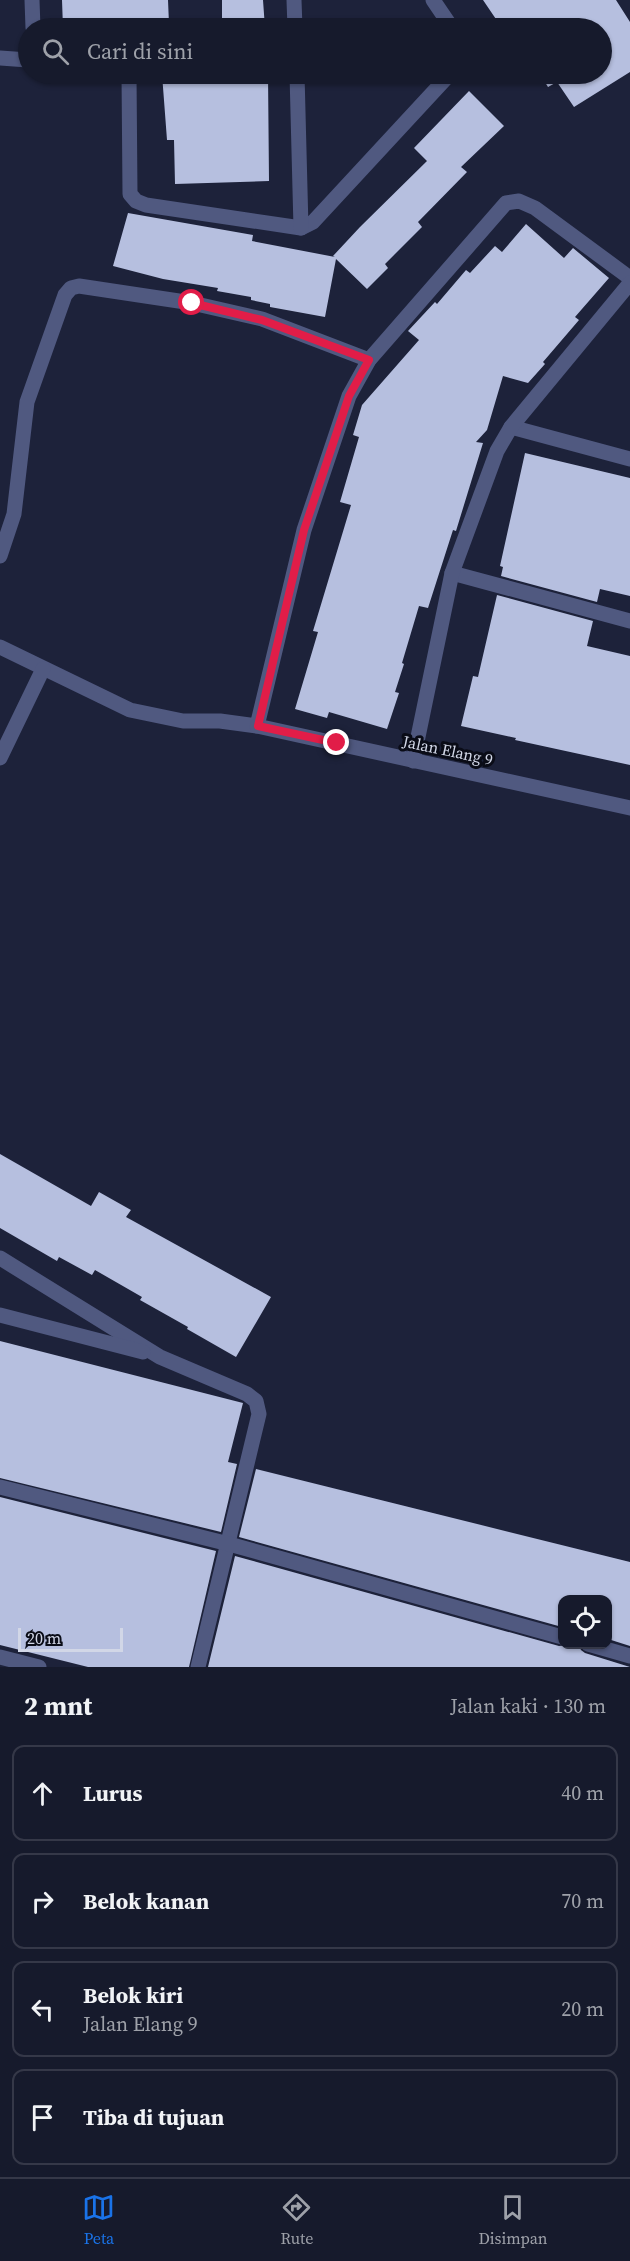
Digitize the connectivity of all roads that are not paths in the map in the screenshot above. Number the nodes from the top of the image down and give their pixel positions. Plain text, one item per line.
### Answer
1 (32, 0) edge
2 (294, 0) edge
3 (433, 0) edge
4 (33, 18) edge
5 (295, 18) edge
6 (445, 18) edge
7 (0, 58) edge
8 (18, 59) edge
9 (129, 84) edge
10 (297, 84) edge
11 (441, 84) edge
12 (302, 228) junction
13 (630, 278) edge
14 (630, 283) edge
15 (369, 360) junction
16 (511, 427) junction
17 (630, 459) edge
18 (0, 556) edge
19 (452, 573) junction
20 (630, 621) edge
21 (0, 647) edge
22 (42, 669) junction
23 (258, 726) junction
24 (0, 758) edge
25 (413, 761) junction
26 (630, 808) edge
27 (0, 1258) edge
28 (0, 1315) edge
29 (160, 1357) junction
30 (0, 1487) edge
31 (229, 1544) junction
32 (558, 1636) edge
33 (606, 1649) edge
34 (630, 1656) edge
35 (0, 1657) edge
36 (39, 1667) edge
37 (198, 1667) edge

1 - 4 street
2 - 5 street
3 - 6 street
7 - 8 street
9 - 12 street
10 - 12 street
11 - 12 street
13 - 15 street
14 - 16 street
15 - 18 street
15 - 23 street
16 - 17 street
16 - 19 street
19 - 20 street
19 - 25 street
21 - 22 street, Jalan Elang 9
22 - 23 street, Jalan Elang 9
22 - 24 street
23 - 25 street, Jalan Elang 9
25 - 26 street, Jalan Elang 9
27 - 29 street
28 - 29 street
29 - 31 street
30 - 31 street
31 - 32 street
31 - 37 street
33 - 34 street
35 - 36 street

